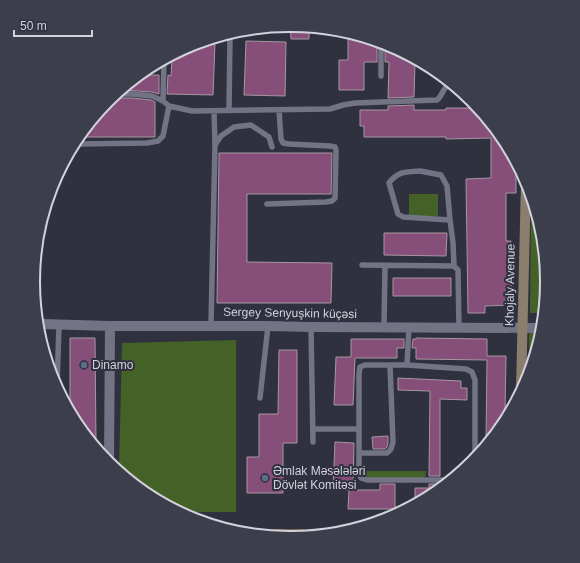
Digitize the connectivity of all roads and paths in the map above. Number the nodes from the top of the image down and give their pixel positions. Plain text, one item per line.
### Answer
1 (230, 40) edge
2 (381, 49) edge
3 (164, 66) edge
4 (382, 76) dead end
5 (446, 87) edge
6 (125, 94) edge
7 (163, 101) junction
8 (169, 106) junction
9 (229, 110) junction
10 (279, 110) junction
11 (214, 111) junction
12 (82, 144) edge
13 (215, 145) junction
14 (272, 147) dead end
15 (526, 200) edge
16 (266, 204) dead end
17 (450, 220) junction
18 (362, 265) dead end
19 (385, 266) junction
20 (454, 266) junction
21 (44, 324) edge
22 (59, 325) junction
23 (211, 325) junction
24 (110, 326) junction
25 (268, 326) junction
26 (311, 327) junction
27 (384, 327) junction
28 (409, 327) junction
29 (459, 328) junction
30 (522, 328) junction
31 (535, 328) edge
32 (390, 365) junction
33 (407, 365) junction
34 (57, 372) edge
35 (521, 376) edge
36 (260, 398) dead end
37 (313, 428) junction
38 (359, 429) junction
39 (313, 442) dead end
40 (475, 449) edge
41 (109, 453) edge
42 (359, 453) junction
43 (441, 480) edge

1 - 9 lane
2 - 4 lane
3 - 7 lane
5 - 10 lane
6 - 7 lane
7 - 8 lane
8 - 11 lane
8 - 12 lane
9 - 10 lane
9 - 11 lane
10 - 16 lane
11 - 13 lane
13 - 14 lane
13 - 23 lane
15 - 30 main road, Khojaly Avenue
17 - 17 lane
17 - 20 lane
18 - 19 lane
19 - 20 lane
19 - 27 lane
20 - 29 lane
21 - 22 street, Sergey Senyuşkin küçəsi
22 - 24 street, Sergey Senyuşkin küçəsi
22 - 34 lane
23 - 24 street, Sergey Senyuşkin küçəsi
23 - 25 street, Sergey Senyuşkin küçəsi
24 - 41 street
25 - 26 street, Sergey Senyuşkin küçəsi
25 - 36 lane
26 - 27 street, Sergey Senyuşkin küçəsi
26 - 37 lane
27 - 28 street, Sergey Senyuşkin küçəsi
28 - 29 street, Sergey Senyuşkin küçəsi
28 - 33 lane
29 - 30 street, Sergey Senyuşkin küçəsi
30 - 31 street, Sergey Senyuşkin küçəsi
30 - 35 main road, Khojaly Avenue
32 - 33 lane
32 - 38 lane
32 - 42 lane
33 - 40 lane
37 - 38 lane
37 - 39 lane
38 - 42 lane
42 - 43 lane

